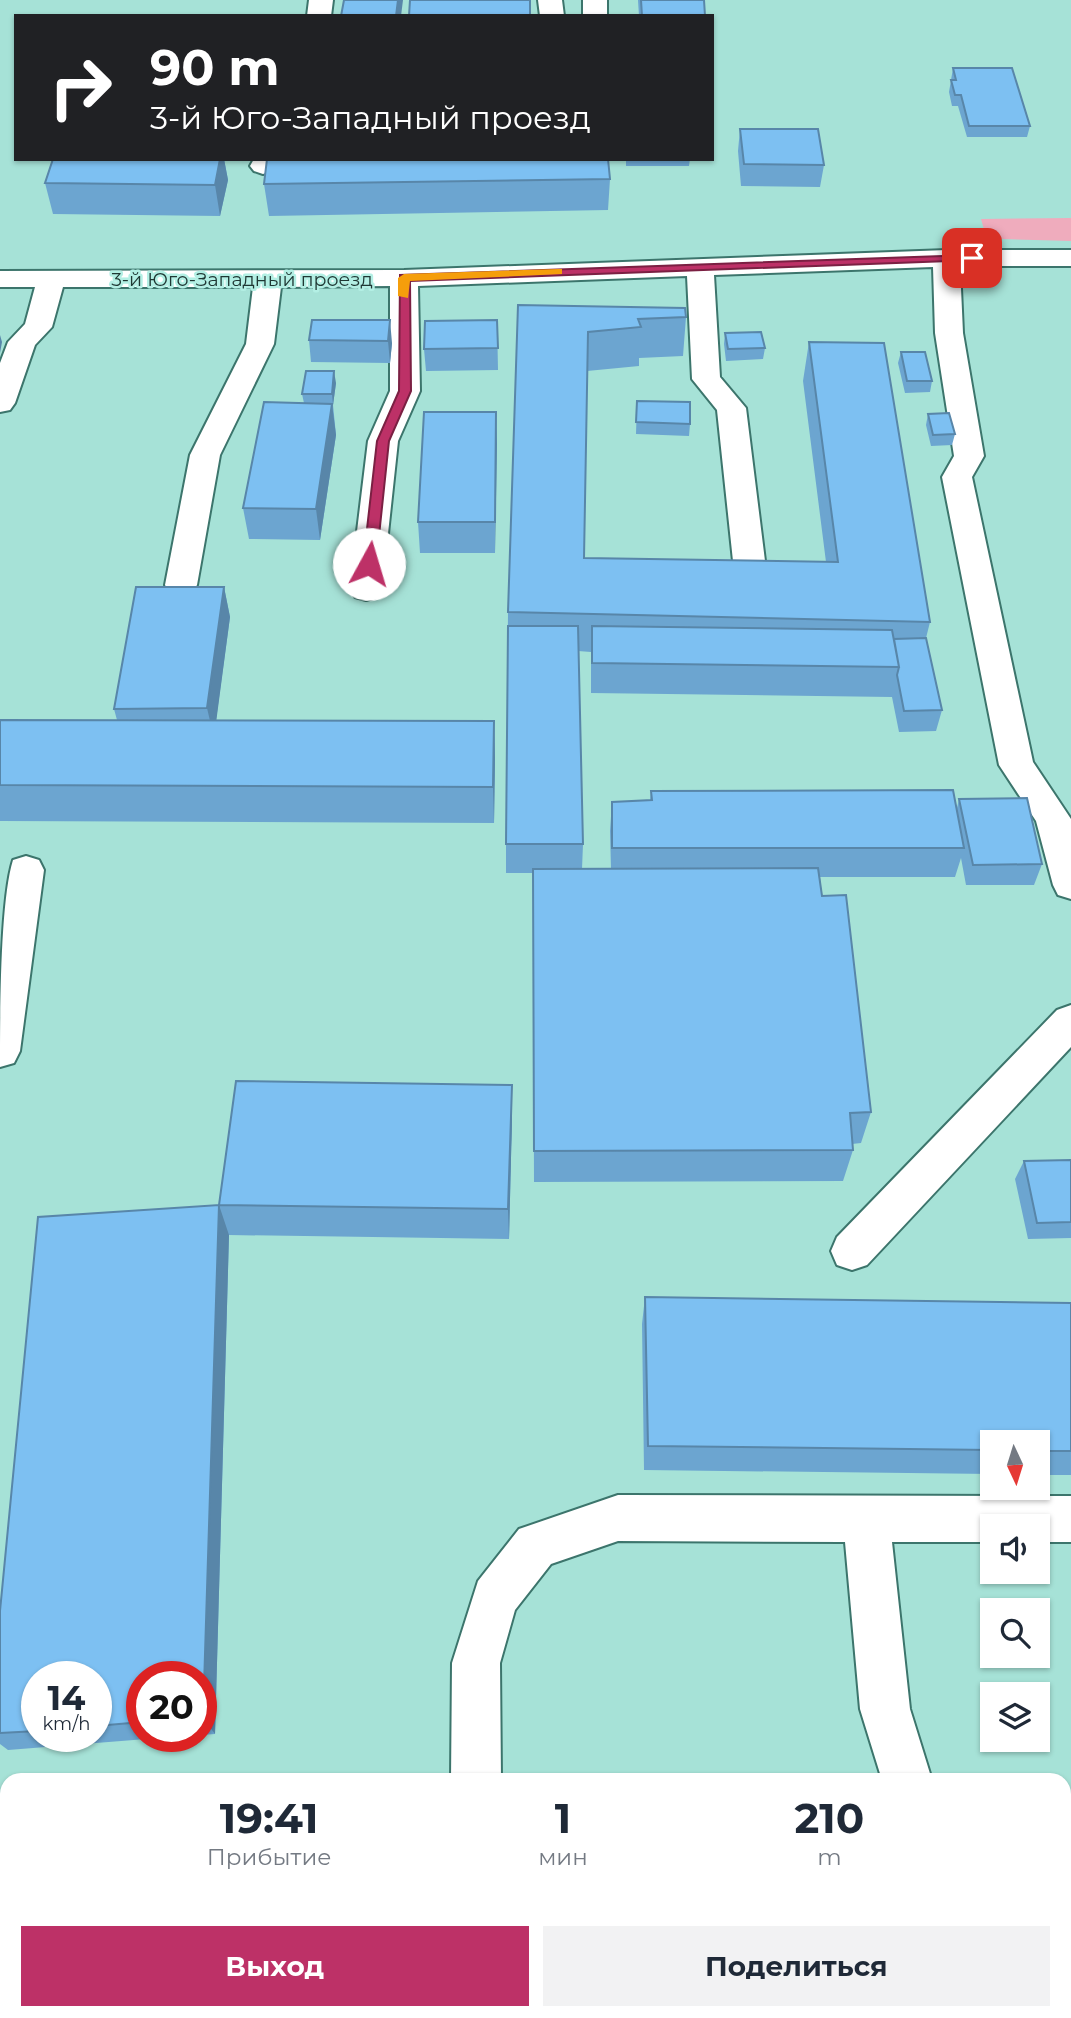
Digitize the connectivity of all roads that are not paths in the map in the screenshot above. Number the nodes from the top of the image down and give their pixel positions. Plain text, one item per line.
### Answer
1 (947, 258) junction
2 (1071, 258) edge
3 (699, 266) junction
4 (404, 278) junction
5 (0, 279) edge
6 (268, 279) junction
7 (51, 280) junction
8 (0, 404) edge
9 (749, 561) edge
10 (181, 585) edge
11 (366, 589) dead end
12 (26, 870) dead end
13 (1071, 885) edge
14 (1071, 1021) edge
15 (1, 1039) edge
16 (852, 1251) dead end
17 (866, 1519) junction
18 (1071, 1519) edge
19 (476, 1773) edge
20 (905, 1773) edge

1 - 2 street, 3-й Юго-Западный проезд
1 - 3 street, 3-й Юго-Западный проезд
1 - 13 street
3 - 4 street, 3-й Юго-Западный проезд
3 - 9 street
4 - 6 street, 3-й Юго-Западный проезд
4 - 11 street
5 - 7 street, 3-й Юго-Западный проезд
6 - 7 street, 3-й Юго-Западный проезд
6 - 10 street
7 - 8 street
12 - 15 street
14 - 16 street
17 - 18 street
17 - 19 street
17 - 20 street

